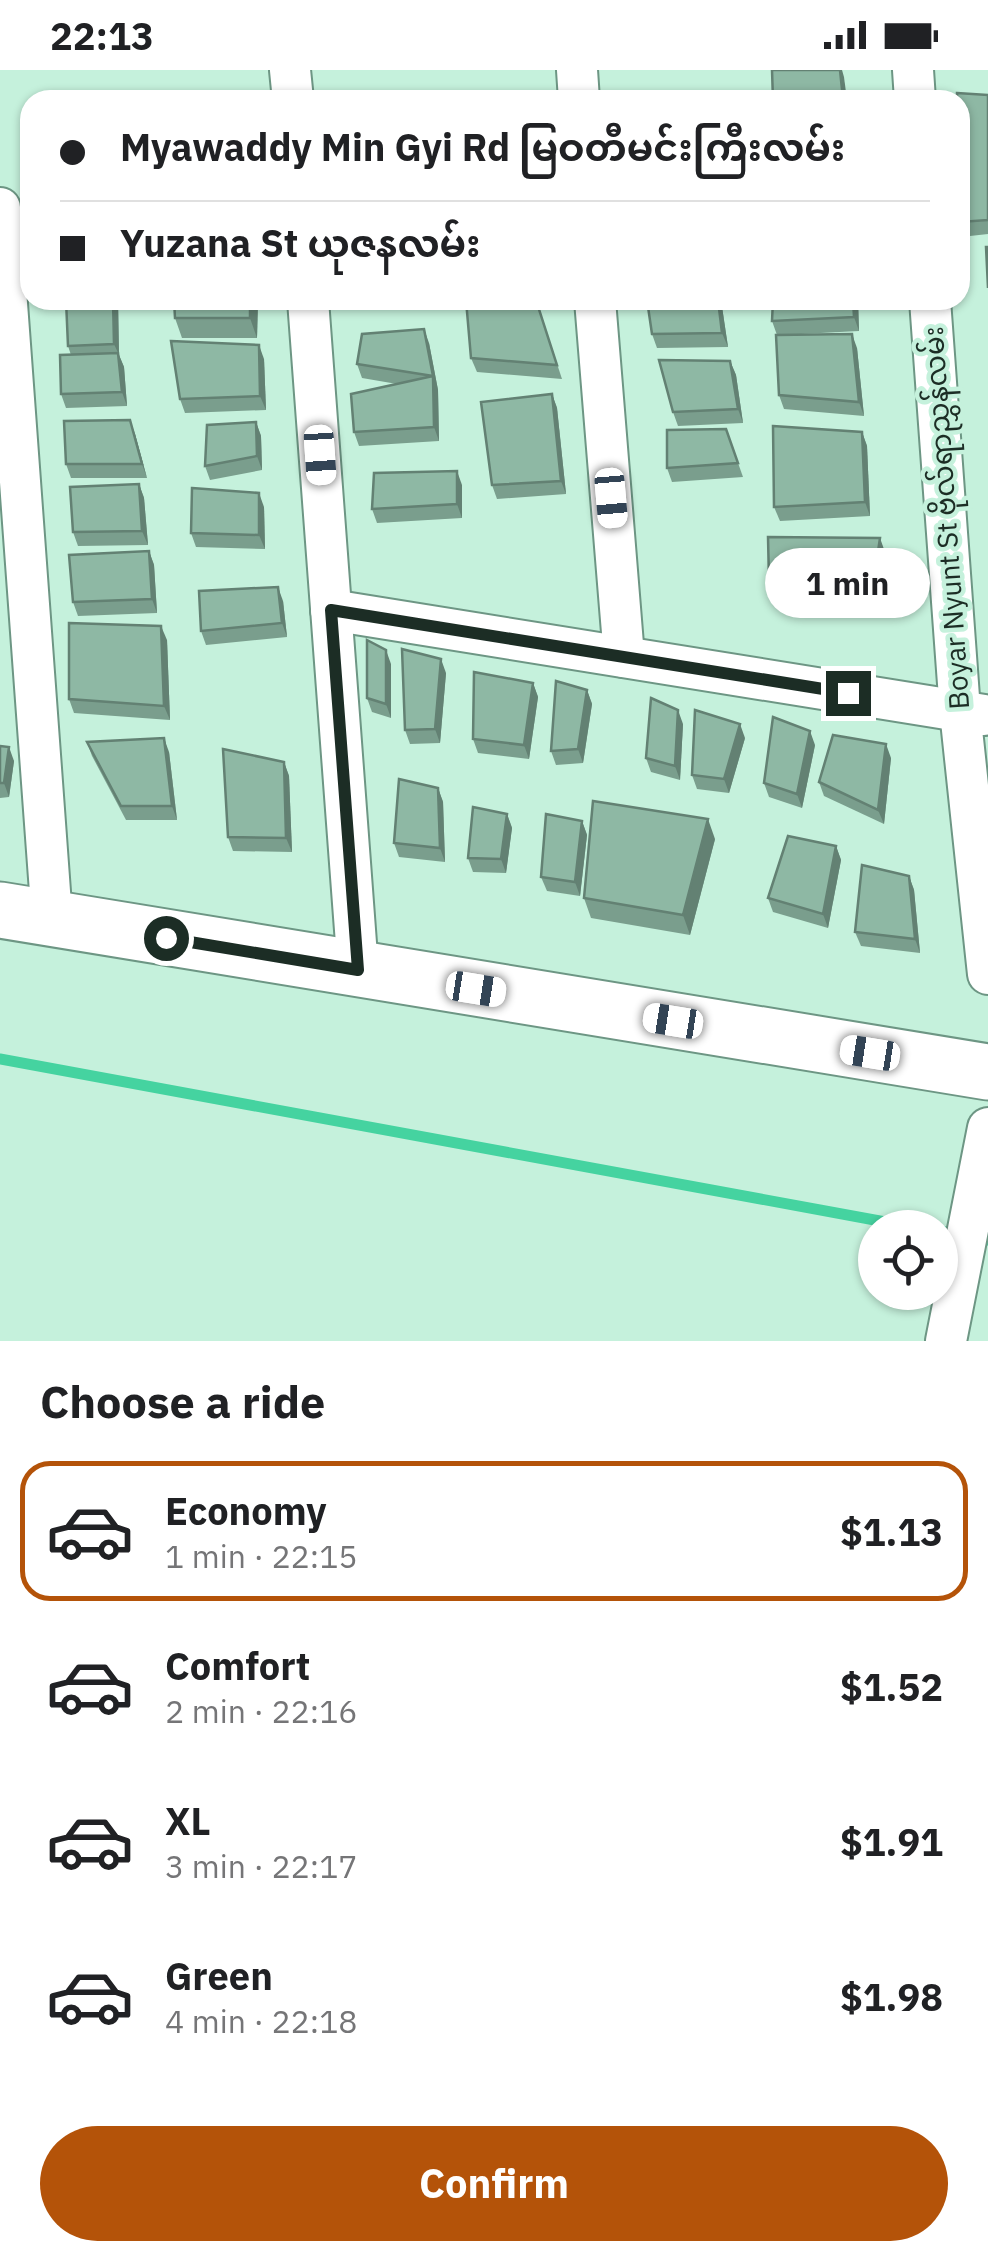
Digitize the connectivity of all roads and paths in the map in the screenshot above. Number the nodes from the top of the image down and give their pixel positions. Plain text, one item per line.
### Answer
1 (0, 208) edge
2 (309, 310) edge
3 (596, 310) edge
4 (931, 310) edge
5 (331, 610) junction
6 (624, 657) junction
7 (974, 713) edge
8 (26, 914) edge
9 (358, 970) junction
10 (988, 974) edge
11 (988, 1072) edge
12 (988, 1128) edge
13 (946, 1341) edge

1 - 8 street
2 - 5 street
3 - 6 street
4 - 7 street, Boyar Nyunt St ဗိုလ်ရာညွှန်လမ်း
5 - 6 street
5 - 9 street
6 - 7 street
7 - 10 street, Boyar Nyunt St ဗိုလ်ရာညွှန်လမ်း
8 - 9 main road
9 - 11 main road
12 - 13 street

